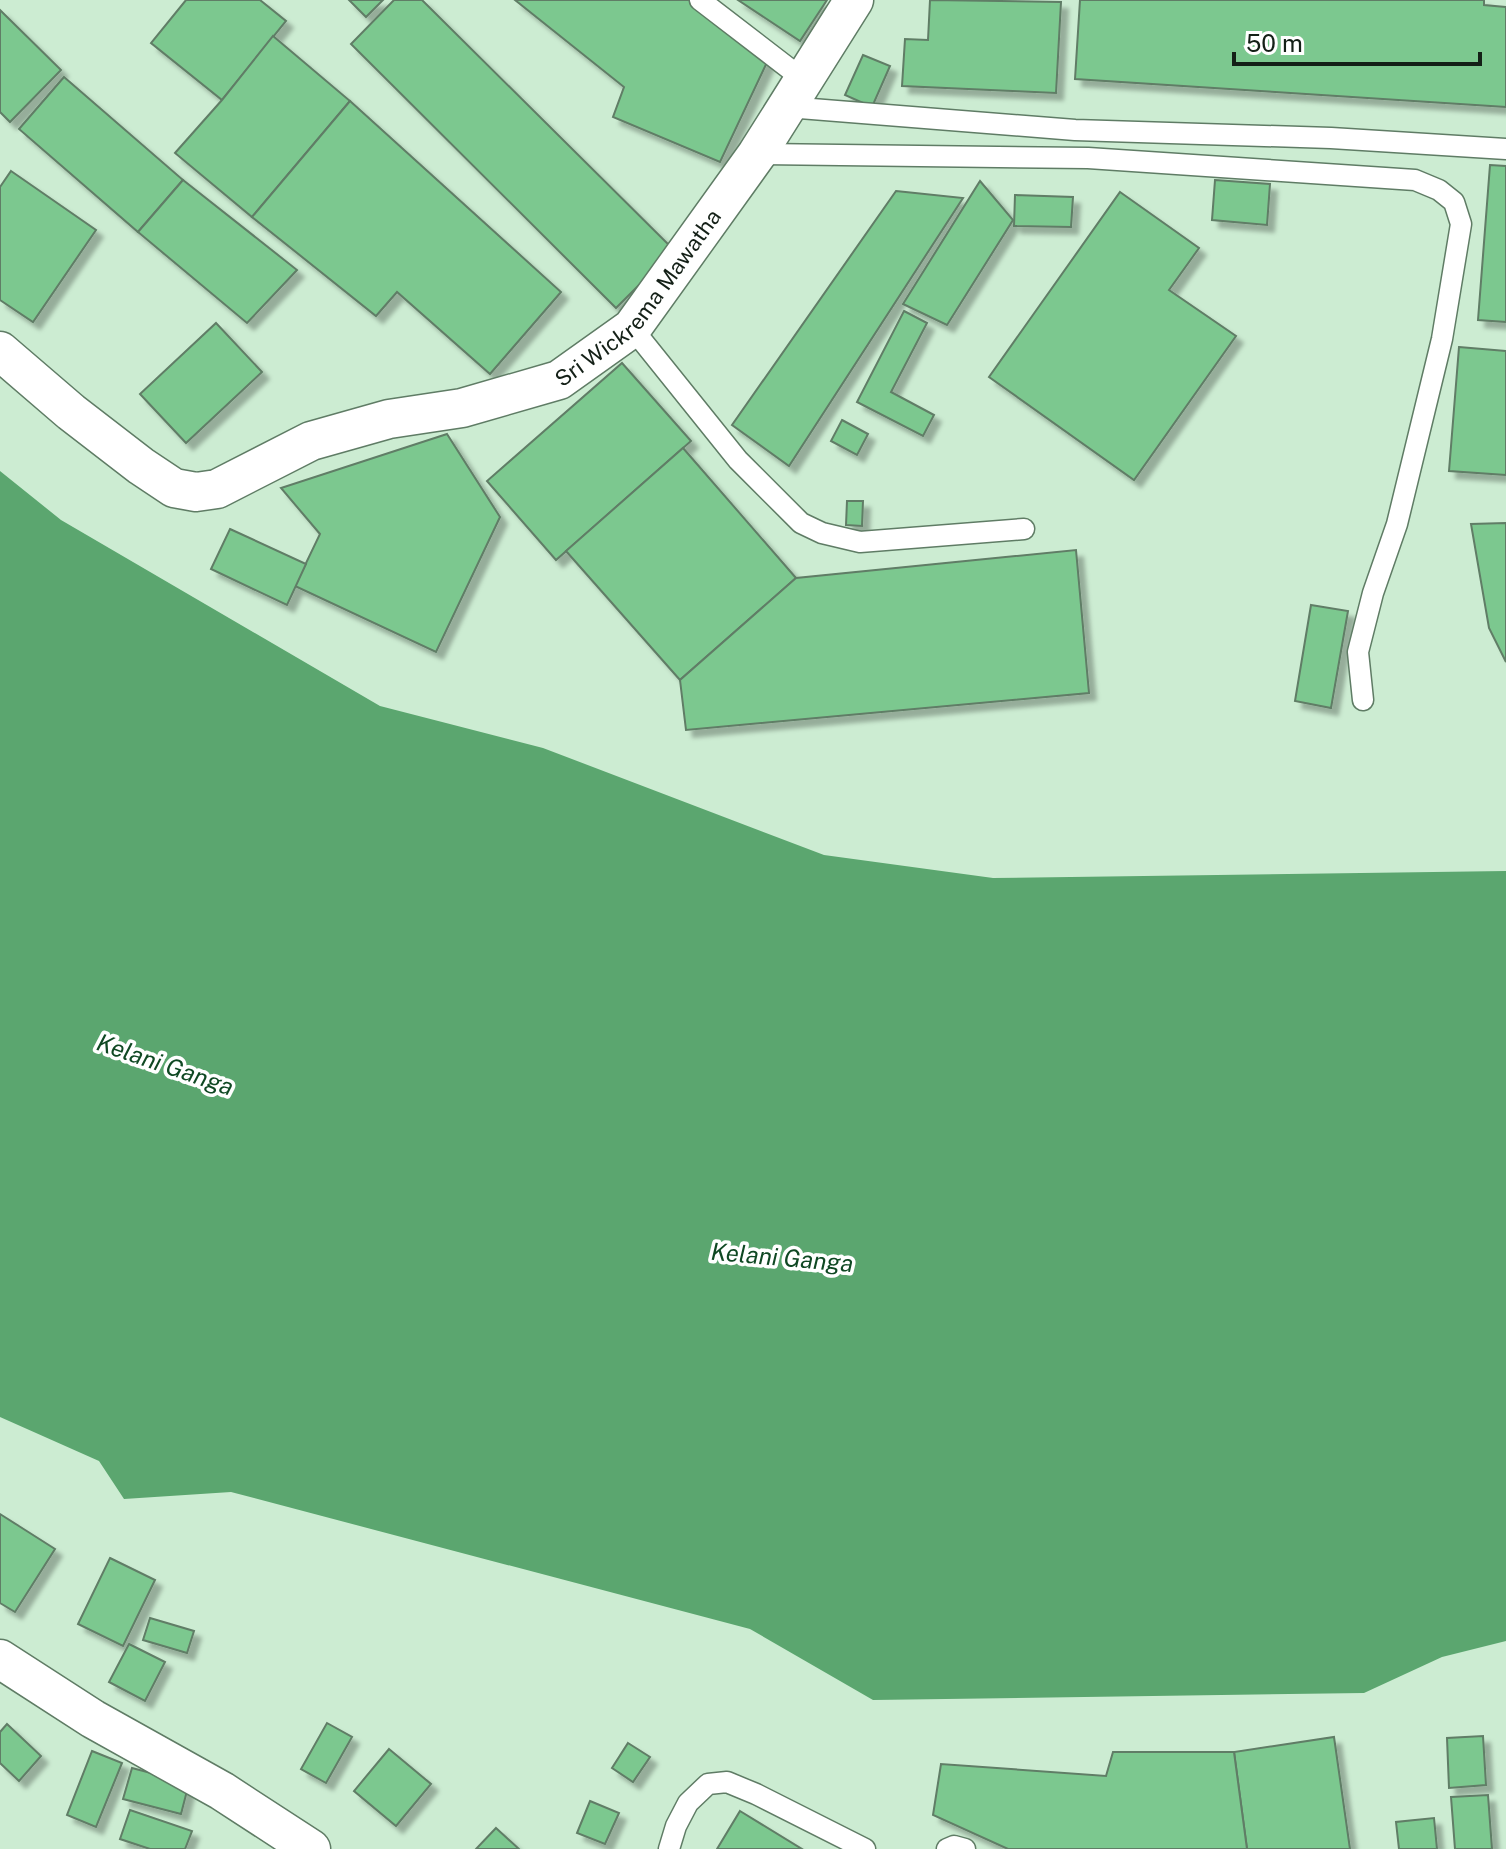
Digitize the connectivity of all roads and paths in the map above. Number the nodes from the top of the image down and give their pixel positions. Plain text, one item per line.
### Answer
1 (700, 0) edge
2 (854, 0) edge
3 (796, 94) junction
4 (1506, 149) edge
5 (757, 154) junction
6 (632, 328) junction
7 (0, 351) edge
8 (1024, 529) dead end
9 (1363, 700) dead end
10 (0, 1659) edge
11 (311, 1849) edge
12 (669, 1849) edge
13 (865, 1849) edge
14 (947, 1849) edge
15 (965, 1849) edge

1 - 3 lane
2 - 3 street, Sri Wickrema Mawatha
3 - 4 lane
3 - 5 street, Sri Wickrema Mawatha
5 - 6 street, Sri Wickrema Mawatha
5 - 9 lane
6 - 7 street, Sri Wickrema Mawatha
6 - 8 lane
10 - 11 street
12 - 13 lane
14 - 15 lane

